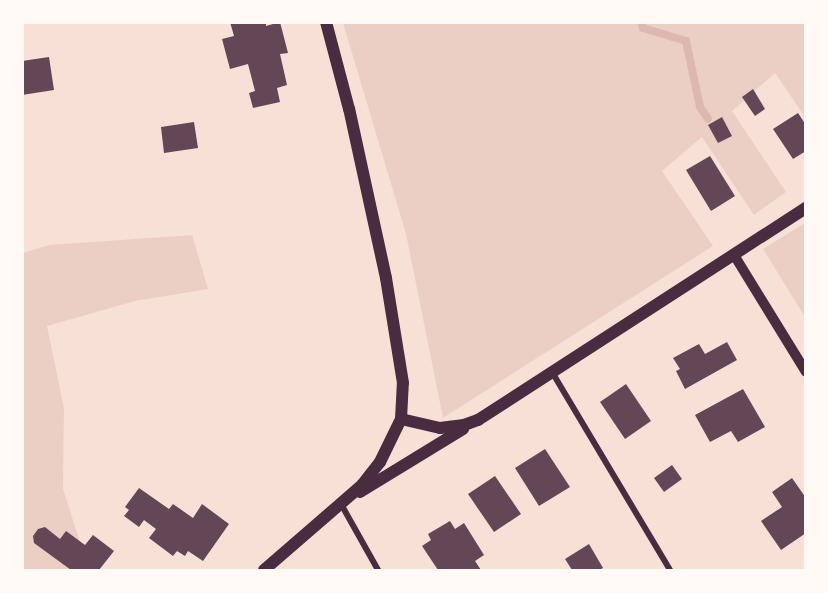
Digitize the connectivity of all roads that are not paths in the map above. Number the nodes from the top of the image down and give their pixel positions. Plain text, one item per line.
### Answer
1 (326, 22) edge
2 (806, 208) edge
3 (734, 255) junction
4 (552, 372) junction
5 (806, 372) edge
6 (401, 419) junction
7 (478, 420) junction
8 (342, 504) junction
9 (264, 570) edge
10 (378, 570) edge
11 (670, 570) edge

1 - 6 main road
2 - 3 main road
3 - 4 main road
3 - 5 street
4 - 7 main road
4 - 11 street
6 - 7 main road
6 - 8 main road
7 - 8 main road
8 - 9 main road
8 - 10 street

